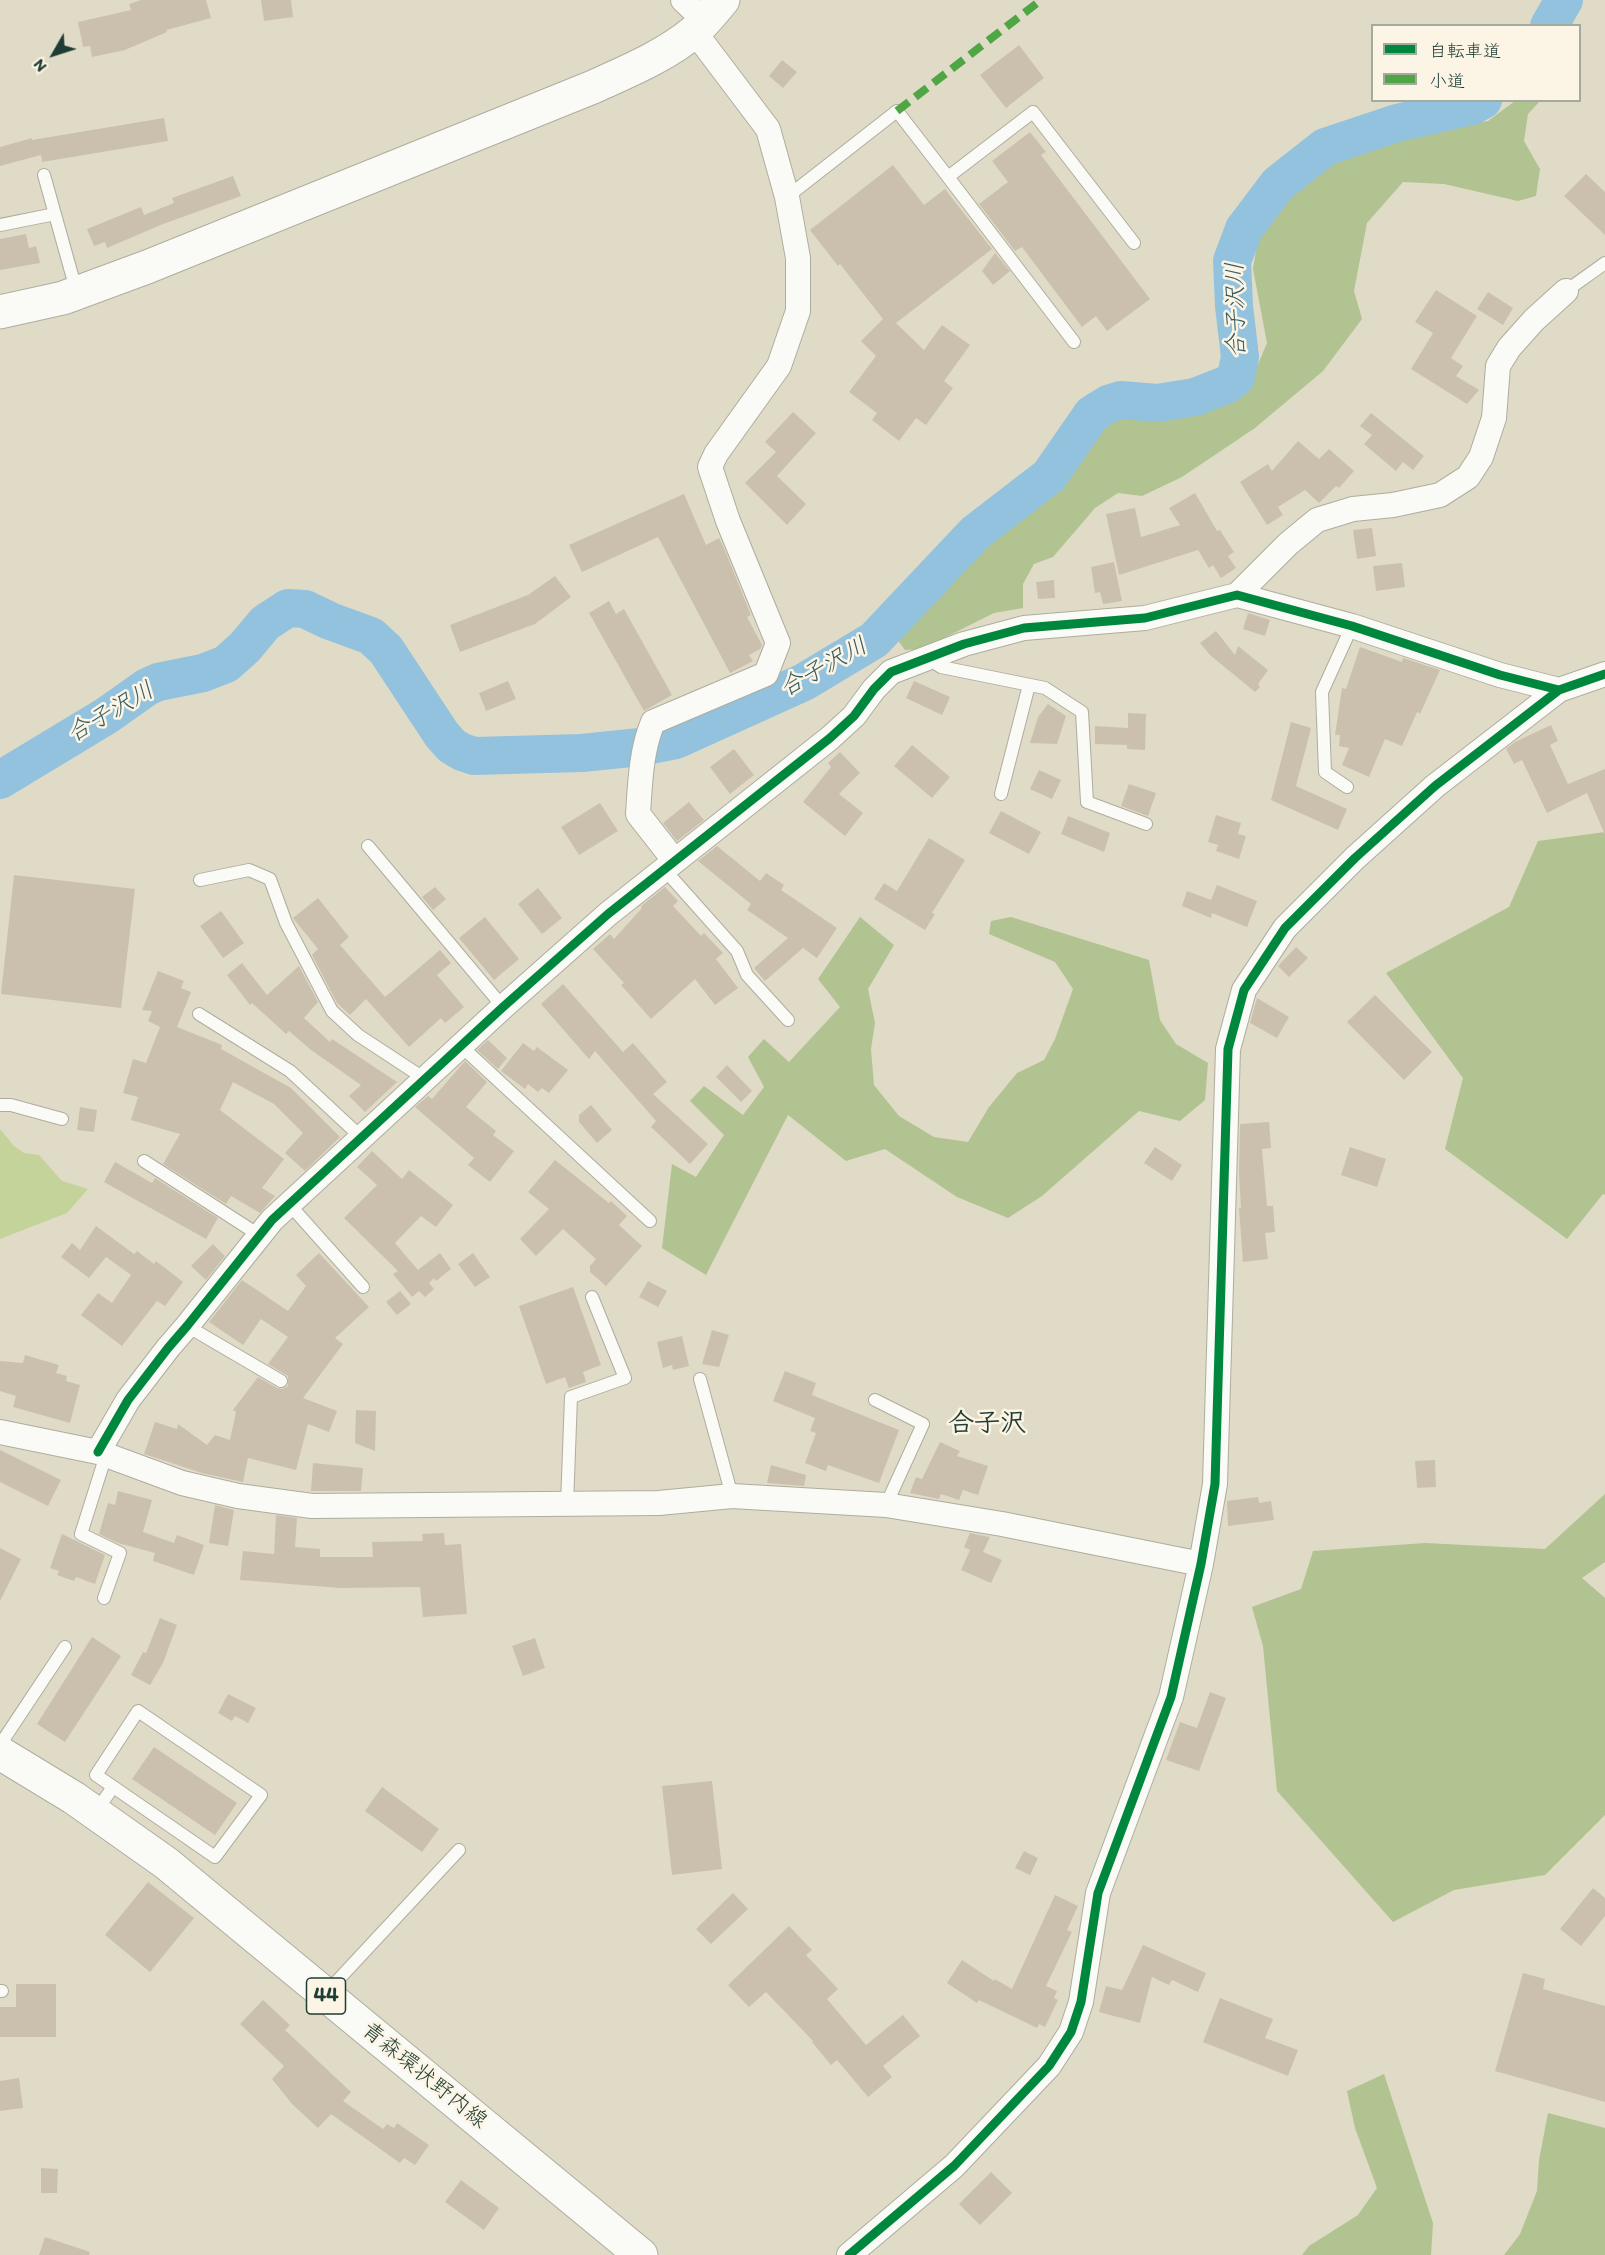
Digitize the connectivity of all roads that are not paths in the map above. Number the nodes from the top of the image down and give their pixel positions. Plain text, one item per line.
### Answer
1 (703, 11) edge
2 (44, 175) dead end
3 (948, 177) junction
4 (787, 197) junction
5 (54, 214) junction
6 (0, 225) edge
7 (1134, 243) dead end
8 (1605, 263) edge
9 (1566, 291) joint
10 (77, 293) junction
11 (0, 312) edge
12 (1074, 342) dead end
13 (1237, 596) junction
14 (1352, 626) junction
15 (928, 659) junction
16 (1605, 674) edge
17 (1029, 685) junction
18 (1559, 690) junction
19 (1347, 787) dead end
20 (1001, 794) dead end
21 (1146, 824) dead end
22 (368, 846) dead end
23 (669, 865) junction
24 (201, 880) dead end
25 (503, 1007) junction
26 (199, 1014) dead end
27 (788, 1020) dead end
28 (461, 1046) junction
29 (425, 1079) junction
30 (0, 1105) edge
31 (62, 1119) dead end
32 (361, 1137) junction
33 (144, 1161) dead end
34 (289, 1204) junction
35 (650, 1221) dead end
36 (259, 1235) junction
37 (363, 1287) dead end
38 (592, 1297) dead end
39 (187, 1326) junction
40 (700, 1379) dead end
41 (281, 1381) dead end
42 (875, 1400) dead end
43 (0, 1432) edge
44 (102, 1453) junction
45 (732, 1496) junction
46 (567, 1505) junction
47 (886, 1505) junction
48 (1201, 1564) junction
49 (104, 1598) dead end
50 (64, 1647) dead end
51 (0, 1744) edge
52 (0, 1753) edge
53 (104, 1800) junction
54 (459, 1850) dead end
55 (325, 1995) junction
56 (641, 2255) edge
57 (849, 2255) edge

1 - 4 street
1 - 10 main road
2 - 5 lane
3 - 4 lane
3 - 7 lane
3 - 12 lane
4 - 23 street
5 - 6 lane
5 - 10 lane
8 - 9 lane
9 - 13 street
10 - 11 main road
13 - 14 street
13 - 15 street
14 - 18 street
14 - 19 lane
15 - 17 lane
15 - 23 street
16 - 18 street
17 - 20 lane
17 - 21 lane
18 - 48 street
22 - 25 lane
23 - 25 street
23 - 27 lane
24 - 29 lane
25 - 28 street
26 - 32 lane
28 - 29 street
28 - 35 lane
29 - 32 street
30 - 31 lane
32 - 34 street
33 - 36 lane
34 - 36 street
34 - 37 lane
36 - 39 street
38 - 46 lane
39 - 41 lane
39 - 44 street
40 - 45 lane
42 - 47 lane
43 - 44 street
44 - 46 street
44 - 49 lane
45 - 46 street
45 - 47 street
47 - 48 street
48 - 57 street
50 - 51 lane
52 - 53 main road, 青森環状野内線 / 44
53 - 53 lane
53 - 55 main road, 青森環状野内線 / 44
54 - 55 lane
55 - 56 main road, 青森環状野内線 / 44

